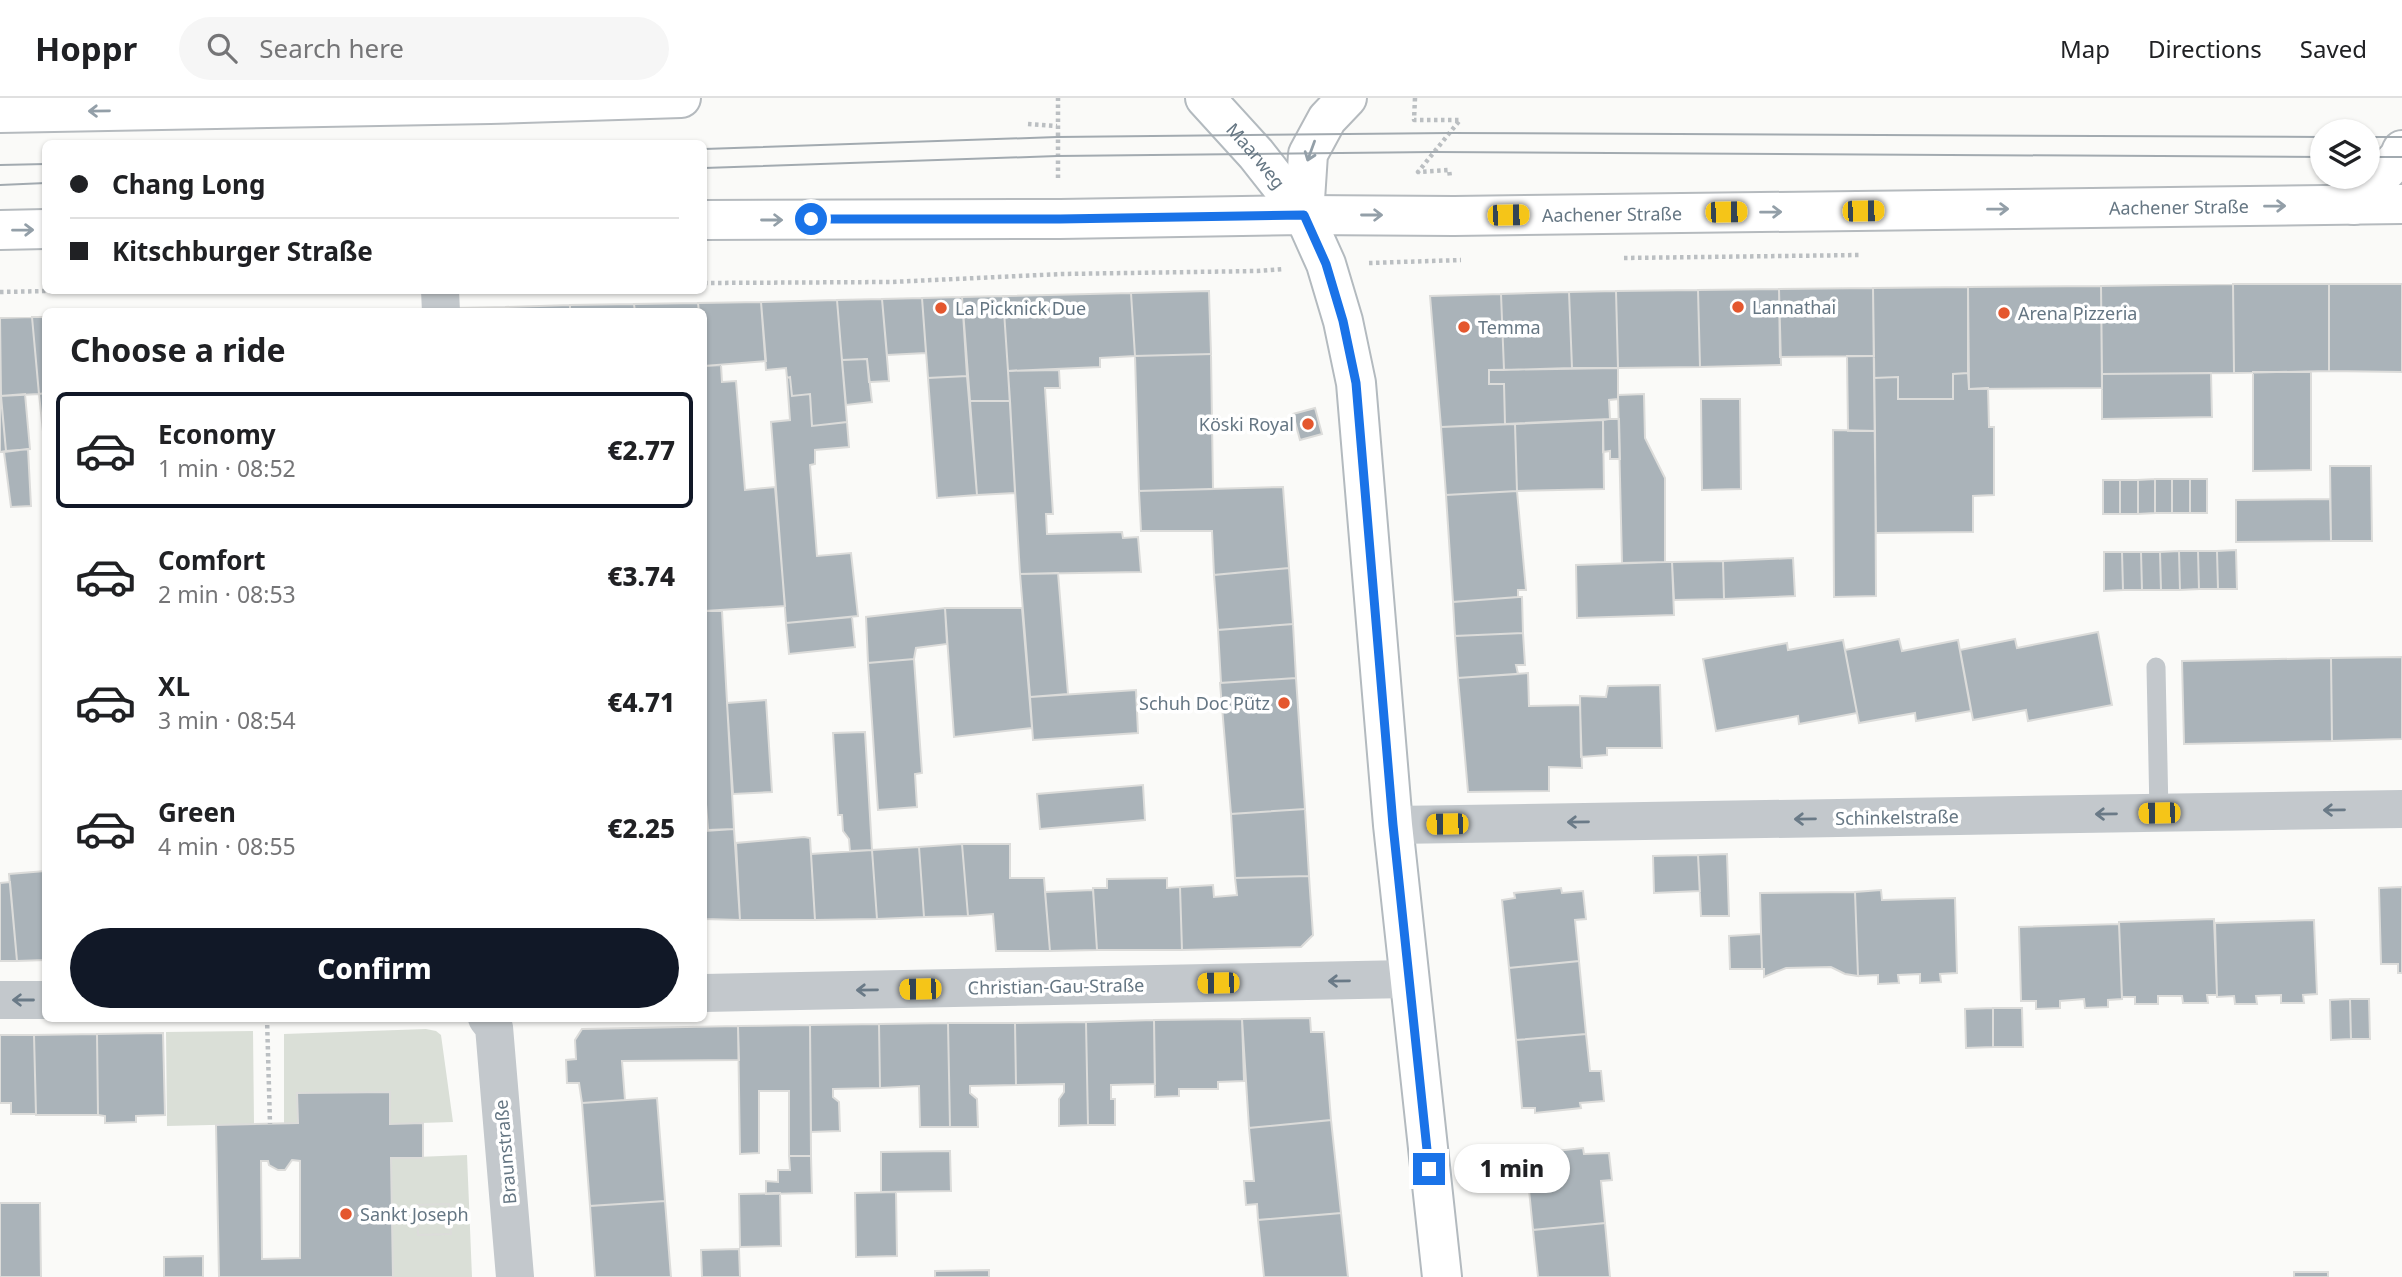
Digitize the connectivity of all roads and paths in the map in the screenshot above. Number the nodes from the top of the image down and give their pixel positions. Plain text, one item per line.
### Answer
1 (681, 98) edge
2 (1205, 98) edge
3 (1347, 98) edge
4 (1415, 98) edge
5 (490, 101) edge
6 (0, 113) edge
7 (1028, 124) dead end
8 (1057, 126) dead end
9 (2402, 150) edge
10 (2402, 204) edge
11 (2354, 205) junction
12 (1304, 215) junction
13 (1454, 216) junction
14 (707, 220) edge
15 (42, 229) edge
16 (0, 230) edge
17 (1861, 255) dead end
18 (1615, 258) dead end
19 (1453, 260) junction
20 (1466, 260) dead end
21 (1326, 264) junction
22 (707, 283) edge
23 (42, 291) edge
24 (0, 292) edge
25 (2156, 667) dead end
26 (2402, 809) edge
27 (2159, 813) junction
28 (1393, 825) junction
29 (1408, 979) junction
30 (707, 993) edge
31 (0, 1000) edge
32 (42, 1000) edge
33 (267, 1022) edge
34 (490, 1023) edge
35 (270, 1124) dead end
36 (515, 1277) edge
37 (1442, 1277) edge

1 - 5 main road
2 - 12 main road, Maarweg
3 -> 12 main road
4 - 13 path
5 -> 6 main road
7 - 8 path
9 - 11 main road
10 - 11 main road, Aachener Straße
13 -> 11 main road, Aachener Straße
12 -> 13 main road, Aachener Straße
14 -> 12 main road, Aachener Straße
12 - 21 main road
13 - 19 path
16 -> 15 main road
17 - 18 path
19 - 20 path
19 - 21 path
21 - 22 path
21 - 28 main road
23 - 24 path
25 - 27 lane
26 -> 27 street, Schinkelstraße
27 -> 28 street, Schinkelstraße
28 - 29 main road
29 -> 30 street, Christian-Gau-Straße
29 - 37 main road
32 -> 31 street
33 - 35 path
34 - 36 street, Braunstraße

